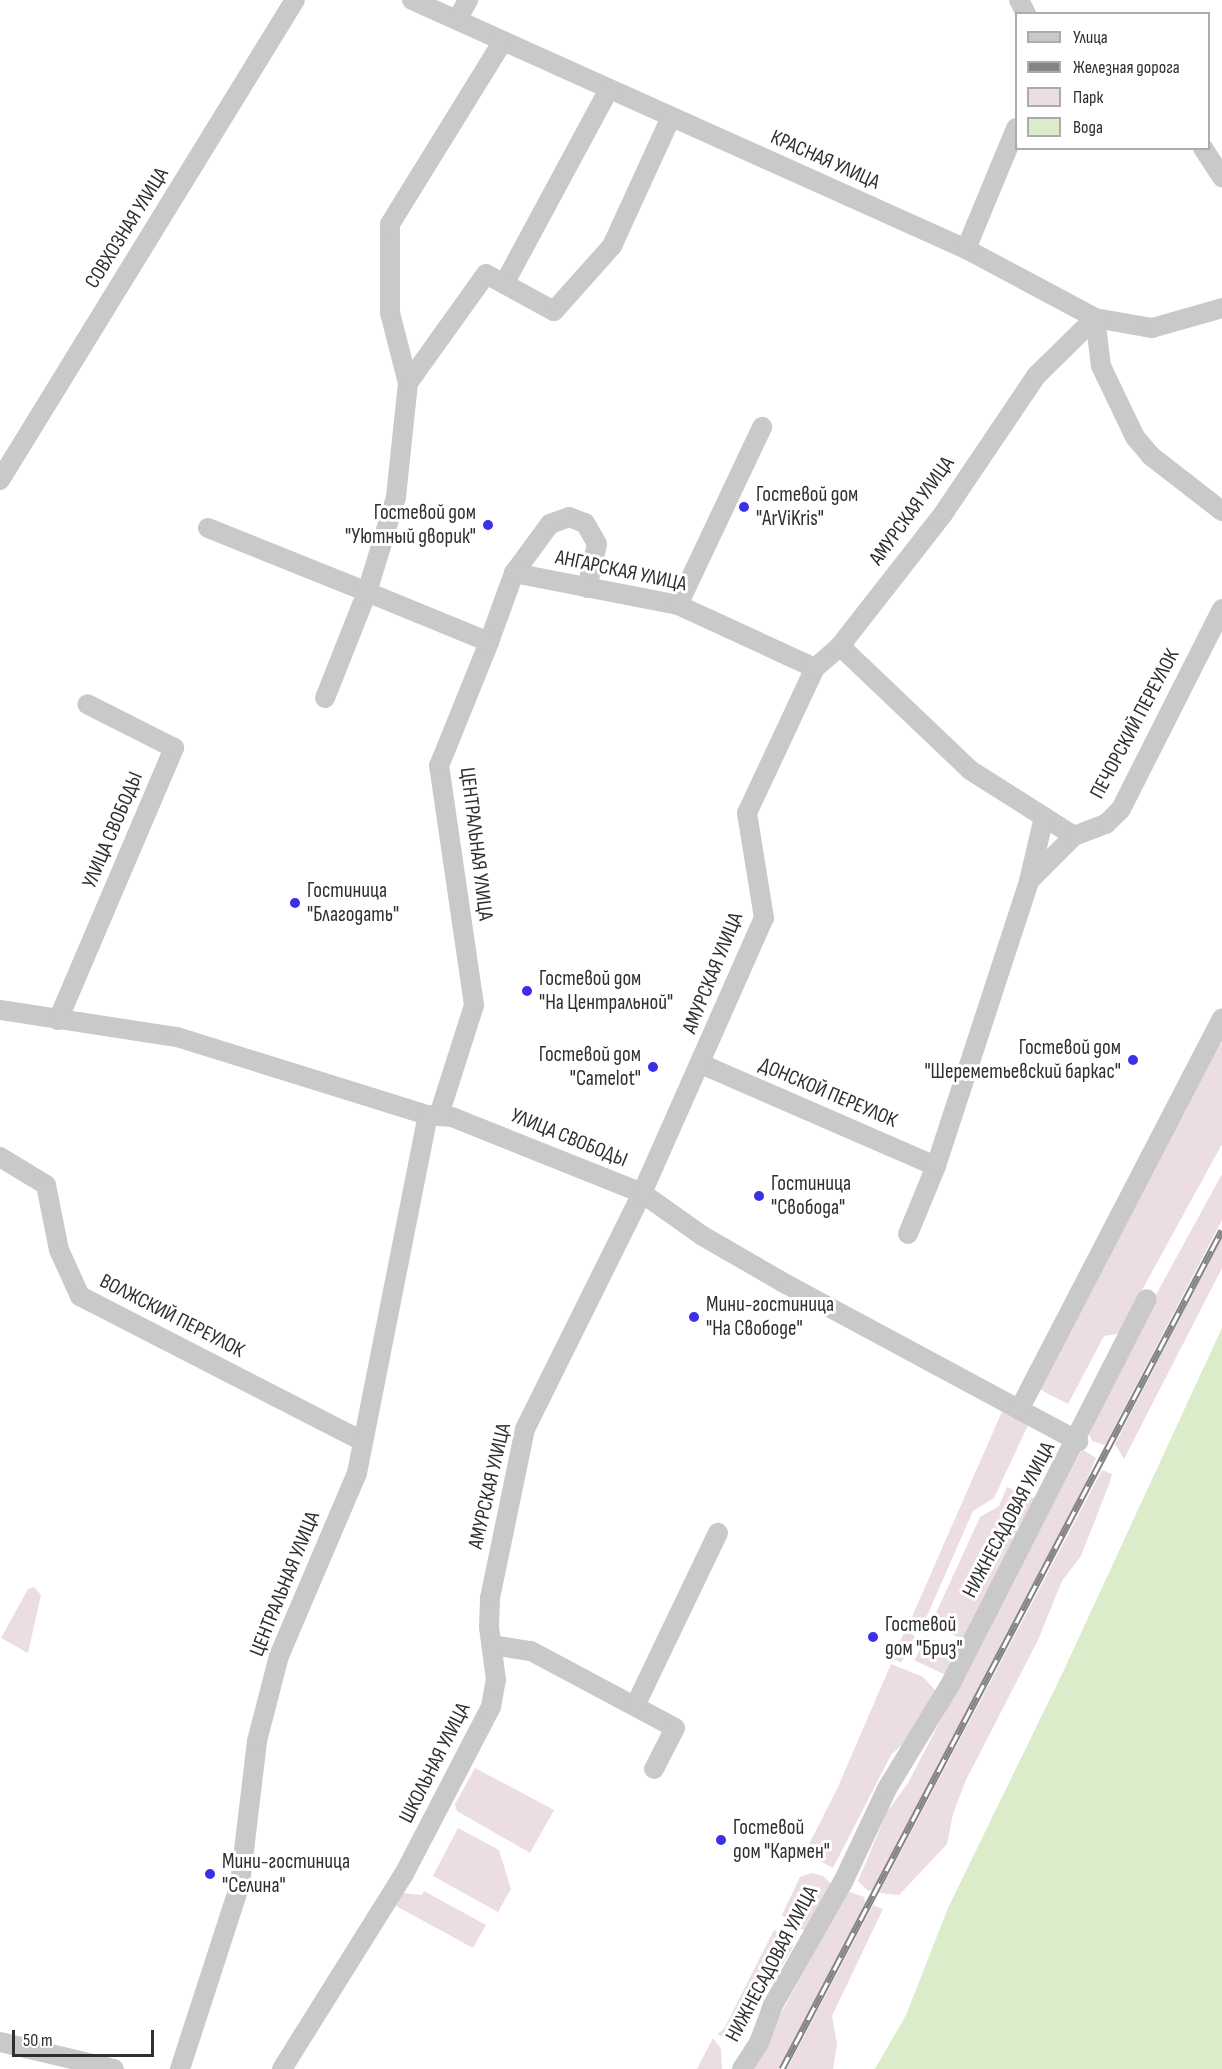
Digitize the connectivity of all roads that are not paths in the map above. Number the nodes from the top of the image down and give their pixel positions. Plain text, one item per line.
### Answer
1 (295, 0) edge
2 (412, 0) edge
3 (468, 0) edge
4 (458, 20) junction
5 (502, 41) junction
6 (609, 89) junction
7 (671, 117) junction
8 (1015, 133) edge
9 (1204, 150) edge
10 (1222, 177) edge
11 (966, 249) junction
12 (504, 284) junction
13 (1222, 308) edge
14 (1095, 318) junction
15 (408, 383) junction
16 (762, 427) dead end
17 (0, 480) edge
18 (1222, 511) edge
19 (208, 528) dead end
20 (514, 573) junction
21 (587, 588) junction
22 (367, 592) junction
23 (678, 605) junction
24 (1222, 609) edge
25 (489, 642) junction
26 (840, 646) junction
27 (815, 668) junction
28 (325, 698) dead end
29 (87, 704) dead end
30 (1044, 817) junction
31 (1074, 836) junction
32 (1029, 881) junction
33 (0, 1010) edge
34 (1222, 1019) edge
35 (58, 1020) junction
36 (701, 1064) junction
37 (433, 1115) junction
38 (0, 1157) edge
39 (936, 1166) junction
40 (642, 1193) junction
41 (908, 1234) dead end
42 (1147, 1299) dead end
43 (1018, 1410) junction
44 (363, 1441) junction
45 (1078, 1441) junction
46 (718, 1533) dead end
47 (492, 1645) junction
48 (635, 1706) junction
49 (654, 1769) dead end
50 (0, 2042) edge
51 (114, 2069) edge
52 (180, 2069) edge
53 (282, 2069) edge
54 (742, 2069) edge

1 - 17 street, СОВХОЗНАЯ УЛИЦА
2 - 4 street, КРАСНАЯ УЛИЦА
3 - 4 street
4 - 5 street, КРАСНАЯ УЛИЦА
5 - 6 street, КРАСНАЯ УЛИЦА
5 - 15 street
6 - 7 street, КРАСНАЯ УЛИЦА
6 - 12 street
7 - 11 street, КРАСНАЯ УЛИЦА
7 - 12 street
8 - 11 street
9 - 10 street
11 - 14 street, КРАСНАЯ УЛИЦА
12 - 15 street
13 - 14 street, КРАСНАЯ УЛИЦА
14 - 18 street
14 - 26 street, АМУРСКАЯ УЛИЦА
15 - 22 street
16 - 23 street
19 - 22 street
20 - 21 street, АНГАРСКАЯ УЛИЦА
20 - 21 street
20 - 25 street
21 - 23 street, АНГАРСКАЯ УЛИЦА
22 - 25 street
22 - 28 street
23 - 27 street, АНГАРСКАЯ УЛИЦА
24 - 31 street, ПЕЧОРСКИЙ ПЕРЕУЛОК
25 - 37 street, ЦЕНТРАЛЬНАЯ УЛИЦА
26 - 27 street, АМУРСКАЯ УЛИЦА
26 - 30 street
27 - 36 street, АМУРСКАЯ УЛИЦА
29 - 35 street, УЛИЦА СВОБОДЫ
30 - 31 street
30 - 32 street
31 - 32 street, ПЕЧОРСКИЙ ПЕРЕУЛОК
32 - 39 street, ПЕЧОРСКИЙ ПЕРЕУЛОК
33 - 35 street, УЛИЦА СВОБОДЫ
34 - 43 street
35 - 37 street, УЛИЦА СВОБОДЫ
36 - 39 street, ДОНСКОЙ ПЕРЕУЛОК
36 - 40 street, АМУРСКАЯ УЛИЦА
37 - 40 street, УЛИЦА СВОБОДЫ
37 - 44 street, ЦЕНТРАЛЬНАЯ УЛИЦА
38 - 44 street, ВОЛЖСКИЙ ПЕРЕУЛОК
39 - 41 street, ПЕЧОРСКИЙ ПЕРЕУЛОК
40 - 43 street, УЛИЦА СВОБОДЫ
40 - 47 street, АМУРСКАЯ УЛИЦА
42 - 45 street
43 - 45 street, НИЖНЕСАДОВАЯ УЛИЦА
44 - 52 street, ЦЕНТРАЛЬНАЯ УЛИЦА
45 - 54 street, НИЖНЕСАДОВАЯ УЛИЦА
46 - 48 street
47 - 48 street
47 - 53 street, ШКОЛЬНАЯ УЛИЦА
48 - 49 street
50 - 51 street

